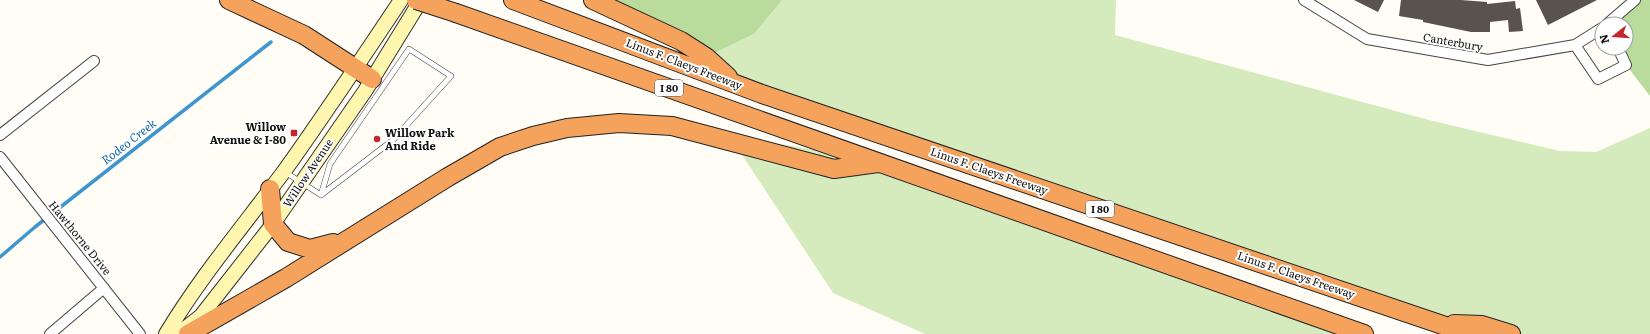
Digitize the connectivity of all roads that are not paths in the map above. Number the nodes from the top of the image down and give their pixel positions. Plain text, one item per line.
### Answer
1 (229, 0) edge
2 (401, 0) edge
3 (416, 0) edge
4 (421, 0) edge
5 (513, 0) edge
6 (593, 0) edge
7 (1304, 0) edge
8 (1635, 0) edge
9 (1616, 16) edge
10 (1594, 33) edge
11 (1576, 45) junction
12 (1622, 56) edge
13 (94, 61) dead end
14 (356, 68) junction
15 (372, 79) junction
16 (734, 83) junction
17 (0, 135) edge
18 (0, 157) edge
19 (883, 163) junction
20 (284, 171) junction
21 (301, 182) junction
22 (270, 189) junction
23 (321, 195) junction
24 (273, 224) junction
25 (348, 240) junction
26 (104, 288) junction
27 (1439, 323) junction
28 (50, 334) edge
29 (140, 334) edge
30 (166, 334) edge
31 (178, 334) edge
32 (188, 334) edge
33 (1364, 334) edge
34 (1469, 334) edge
35 (1511, 334) edge

1 - 14 highway
2 - 14 main road, Willow Avenue
3 - 19 highway, I 80, bridge
4 - 15 main road, Willow Avenue
5 - 16 highway, Linus F. Claeys Freeway / I 80
6 - 16 highway
7 - 11 street, Canterbury
8 - 9 street
10 - 11 street, Canterbury
11 - 12 street
13 - 17 street
14 - 15 highway
14 - 20 main road, Willow Avenue
15 - 21 main road, Willow Avenue
16 - 27 highway, Linus F. Claeys Freeway / I 80
18 - 26 street, Hawthorne Drive
19 - 25 highway
19 - 33 highway, I 80
20 - 21 lane
20 - 22 main road, Willow Avenue
21 - 23 lane
21 - 24 main road, Willow Avenue
22 - 24 highway
22 - 30 main road, Willow Avenue
23 - 23 lane
24 - 25 highway
24 - 31 main road, Willow Avenue
25 - 32 highway
26 - 28 street
26 - 29 street, Hawthorne Drive
27 - 34 highway, Linus F. Claeys Freeway / I 80
27 - 35 highway

